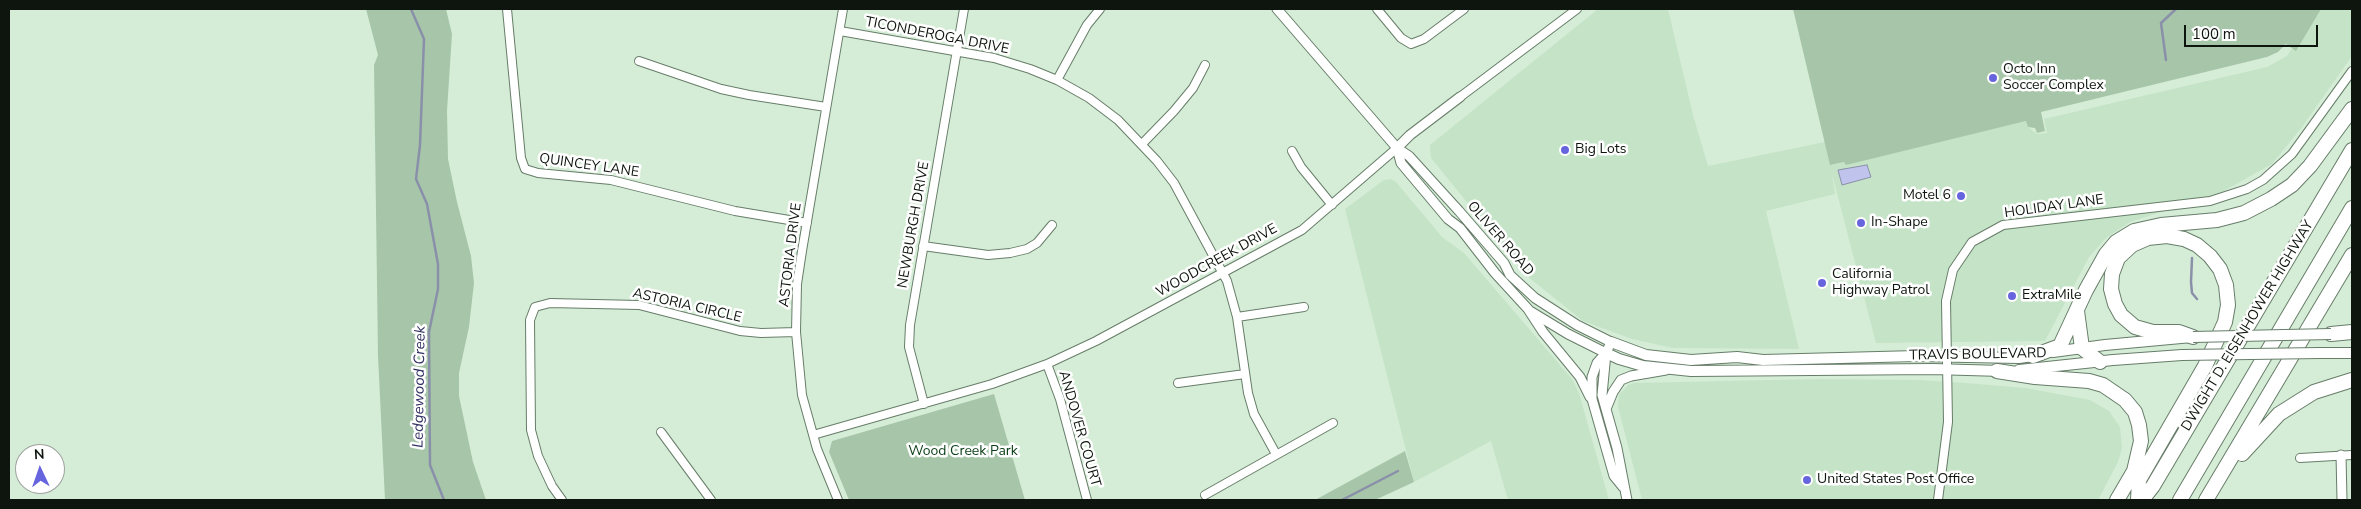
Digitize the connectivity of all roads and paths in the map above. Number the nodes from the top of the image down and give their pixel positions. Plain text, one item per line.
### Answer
1 (507, 9) edge
2 (843, 9) edge
3 (964, 9) edge
4 (1100, 9) edge
5 (1277, 9) edge
6 (1376, 9) edge
7 (1464, 9) edge
8 (1578, 9) edge
9 (840, 31) junction
10 (957, 51) junction
11 (639, 61) dead end
12 (1205, 65) dead end
13 (2352, 71) edge
14 (1057, 80) junction
15 (1460, 97) joint
16 (826, 107) junction
17 (2352, 109) edge
18 (1142, 144) junction
19 (1397, 148) junction
20 (2352, 150) edge
21 (1292, 151) dead end
22 (1332, 205) junction
23 (2352, 208) edge
24 (807, 223) junction
25 (1052, 224) dead end
26 (923, 246) junction
27 (2352, 254) edge
28 (1223, 274) junction
29 (1304, 307) dead end
30 (1528, 309) junction
31 (2077, 310) junction
32 (1237, 317) junction
33 (796, 332) junction
34 (2331, 334) joint
35 (2352, 334) edge
36 (2193, 337) junction
37 (1611, 342) junction
38 (2082, 348) junction
39 (1606, 353) junction
40 (2352, 353) edge
41 (2033, 356) junction
42 (1947, 357) junction
43 (2100, 362) junction
44 (1047, 364) junction
45 (1666, 370) junction
46 (1947, 370) junction
47 (1997, 371) junction
48 (1245, 374) junction
49 (2352, 380) edge
50 (1178, 383) dead end
51 (1592, 399) junction
52 (924, 404) junction
53 (1606, 409) junction
54 (1333, 424) dead end
55 (661, 432) dead end
56 (813, 435) junction
57 (1276, 454) junction
58 (2352, 455) edge
59 (2341, 456) junction
60 (2300, 458) dead end
61 (2218, 480) junction
62 (1623, 487) junction
63 (1205, 495) dead end
64 (562, 500) edge
65 (711, 500) edge
66 (838, 500) edge
67 (1087, 500) edge
68 (1627, 500) edge
69 (1938, 500) edge
70 (2117, 500) edge
71 (2138, 500) edge
72 (2142, 500) edge
73 (2180, 500) edge
74 (2206, 500) edge
75 (2342, 500) edge

1 - 24 street, QUINCEY LANE
2 - 9 street, ASTORIA DRIVE
3 - 10 street, NEWBURGH DRIVE
4 - 14 street
5 - 19 street, OLIVER ROAD
6 - 7 street
8 - 15 street, WOODCREEK DRIVE
9 - 10 street, TICONDEROGA DRIVE
9 - 16 street, ASTORIA DRIVE
10 - 14 street, TICONDEROGA DRIVE
10 - 26 street, NEWBURGH DRIVE
11 - 16 street
12 - 18 street
13 - 42 street, HOLIDAY LANE
14 - 18 street, TICONDEROGA DRIVE
15 - 19 street, WOODCREEK DRIVE
16 - 24 street, ASTORIA DRIVE
17 - 31 highway
18 - 28 street, TICONDEROGA DRIVE
19 - 22 street, WOODCREEK DRIVE
19 - 30 street, OLIVER ROAD
19 - 37 street, OLIVER ROAD
20 - 72 highway, DWIGHT D. EISENHOWER HIGHWAY
21 - 22 street
22 - 28 street, WOODCREEK DRIVE
23 - 73 highway
24 - 33 street, ASTORIA DRIVE
25 - 26 street
26 - 52 street, NEWBURGH DRIVE
27 - 61 highway
28 - 32 street, TICONDEROGA DRIVE
28 - 44 street, WOODCREEK DRIVE
29 - 32 street
30 - 39 street, OLIVER ROAD
30 - 51 street, OLIVER ROAD
31 - 38 highway
31 - 41 highway
32 - 48 street, TICONDEROGA DRIVE
33 - 56 street, ASTORIA DRIVE
33 - 64 street, ASTORIA CIRCLE
34 - 35 highway
34 - 36 main road, TRAVIS BOULEVARD, bridge
36 - 38 main road, TRAVIS BOULEVARD
36 - 71 highway
37 - 39 street, OLIVER ROAD
37 - 42 main road, TRAVIS BOULEVARD
38 - 41 main road, TRAVIS BOULEVARD
38 - 43 highway
39 - 45 main road, TRAVIS BOULEVARD
39 - 51 street, OLIVER ROAD
39 - 53 street, OLIVER ROAD
40 - 43 main road, TRAVIS BOULEVARD, bridge
41 - 42 main road, TRAVIS BOULEVARD
42 - 46 street, HOLIDAY LANE
43 - 47 main road, TRAVIS BOULEVARD
44 - 52 street, WOODCREEK DRIVE
44 - 67 street, ANDOVER COURT
45 - 46 main road, TRAVIS BOULEVARD
45 - 53 street
46 - 47 main road, TRAVIS BOULEVARD
46 - 69 street, HOLIDAY LANE
47 - 70 highway
48 - 50 street
48 - 57 street, TICONDEROGA DRIVE
49 - 61 highway
51 - 62 street, OLIVER ROAD
52 - 56 street, WOODCREEK DRIVE
53 - 62 street, OLIVER ROAD
54 - 57 street
55 - 65 street
56 - 66 street, ASTORIA DRIVE
57 - 63 street
58 - 59 street
59 - 60 street
59 - 75 street
61 - 74 highway
62 - 68 street, OLIVER ROAD

